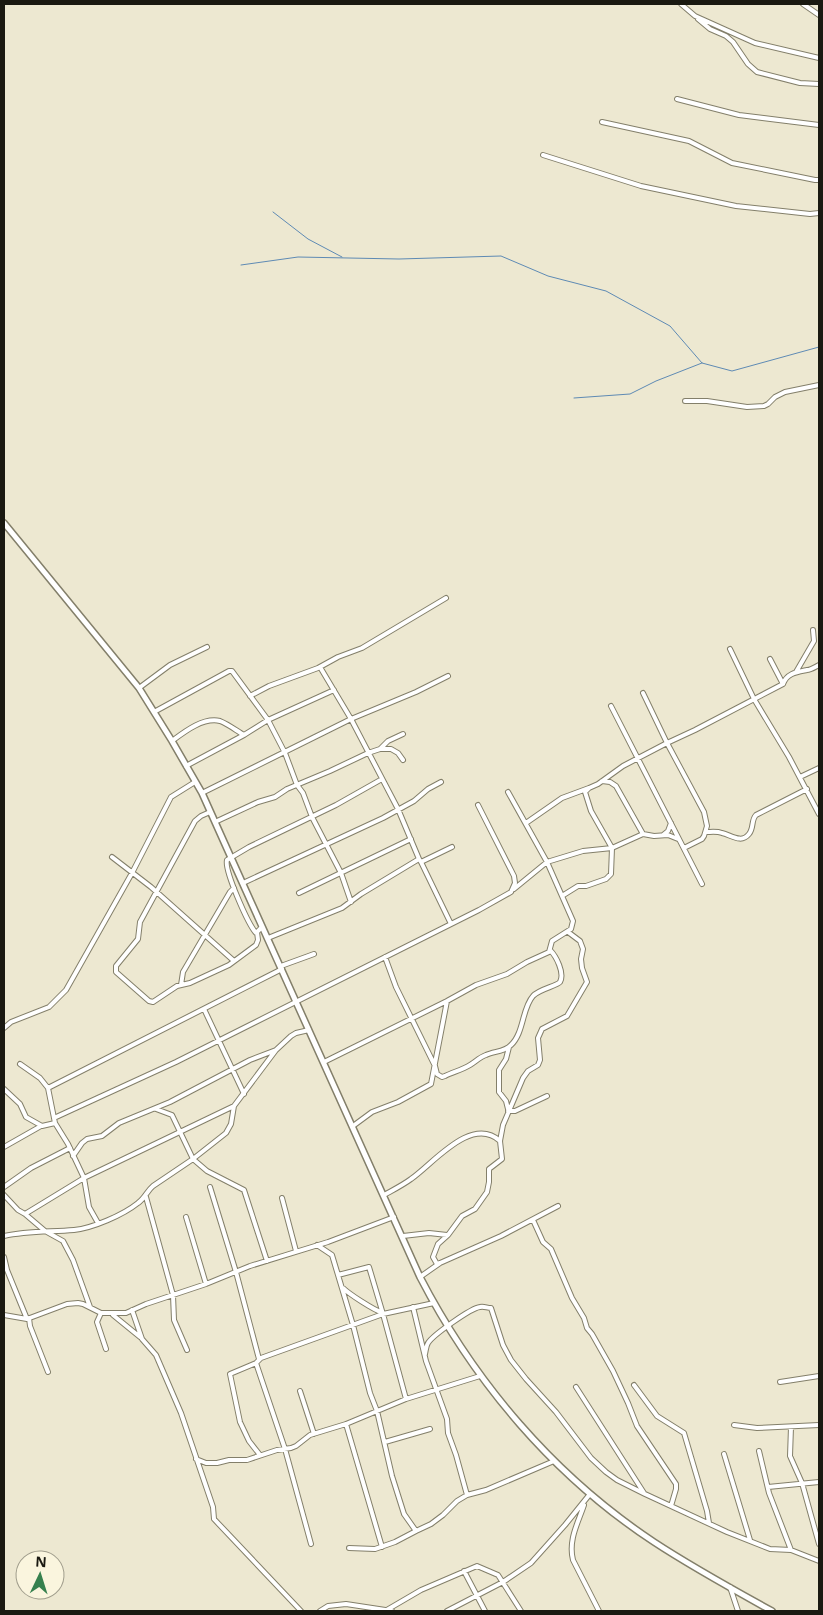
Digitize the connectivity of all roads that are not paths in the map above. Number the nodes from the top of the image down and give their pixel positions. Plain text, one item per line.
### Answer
1 (682, 4) edge
2 (803, 4) edge
3 (819, 15) edge
4 (695, 16) junction
5 (819, 58) edge
6 (819, 84) edge
7 (677, 99) dead end
8 (602, 122) dead end
9 (819, 125) edge
10 (543, 155) dead end
11 (819, 180) edge
12 (819, 213) edge
13 (819, 385) edge
14 (685, 401) dead end
15 (4, 523) edge
16 (446, 598) dead end
17 (813, 630) dead end
18 (207, 647) dead end
19 (730, 649) dead end
20 (770, 659) dead end
21 (819, 665) edge
22 (320, 667) junction
23 (796, 672) junction
24 (448, 676) dead end
25 (783, 684) junction
26 (139, 688) junction
27 (334, 690) junction
28 (643, 693) dead end
29 (250, 696) junction
30 (754, 699) junction
31 (611, 706) dead end
32 (154, 712) junction
33 (351, 719) junction
34 (268, 720) junction
35 (402, 734) dead end
36 (244, 735) junction
37 (172, 741) junction
38 (667, 743) junction
39 (380, 749) junction
40 (285, 753) junction
41 (368, 753) junction
42 (637, 758) junction
43 (403, 760) dead end
44 (186, 766) junction
45 (819, 768) edge
46 (800, 777) junction
47 (382, 779) junction
48 (602, 781) junction
49 (195, 782) junction
50 (441, 782) dead end
51 (297, 785) junction
52 (589, 788) junction
53 (807, 789) junction
54 (508, 792) dead end
55 (202, 794) junction
56 (478, 805) dead end
57 (398, 809) junction
58 (210, 812) junction
59 (819, 814) edge
60 (312, 817) junction
61 (215, 822) junction
62 (671, 823) junction
63 (526, 824) junction
64 (706, 832) junction
65 (643, 834) junction
66 (663, 835) junction
67 (678, 838) junction
68 (411, 839) junction
69 (325, 844) junction
70 (452, 847) dead end
71 (612, 848) junction
72 (684, 848) junction
73 (112, 856) dead end
74 (231, 857) junction
75 (420, 861) junction
76 (547, 862) junction
77 (132, 873) junction
78 (341, 873) junction
79 (243, 883) junction
80 (702, 884) dead end
81 (234, 888) junction
82 (514, 889) junction
83 (156, 893) junction
84 (299, 893) dead end
85 (562, 896) junction
86 (352, 902) junction
87 (451, 924) junction
88 (262, 927) junction
89 (568, 932) junction
90 (257, 934) junction
91 (204, 935) junction
92 (268, 938) junction
93 (550, 950) junction
94 (314, 954) dead end
95 (385, 957) junction
96 (234, 961) junction
97 (281, 967) junction
98 (181, 984) junction
99 (447, 1001) junction
100 (297, 1002) junction
101 (204, 1009) junction
102 (412, 1018) junction
103 (4, 1028) edge
104 (309, 1030) junction
105 (219, 1041) junction
106 (510, 1047) junction
107 (276, 1050) junction
108 (324, 1062) junction
109 (20, 1064) dead end
110 (435, 1066) junction
111 (232, 1070) junction
112 (48, 1088) junction
113 (4, 1089) edge
114 (244, 1094) junction
115 (547, 1096) dead end
116 (234, 1106) junction
117 (155, 1109) junction
118 (508, 1112) junction
119 (54, 1120) junction
120 (42, 1126) junction
121 (353, 1126) junction
122 (180, 1132) junction
123 (500, 1141) junction
124 (4, 1147) edge
125 (70, 1148) junction
126 (73, 1156) junction
127 (193, 1159) junction
128 (84, 1178) junction
129 (4, 1187) edge
130 (210, 1187) dead end
131 (4, 1195) edge
132 (384, 1195) junction
133 (146, 1196) junction
134 (282, 1198) dead end
135 (558, 1206) dead end
136 (26, 1214) junction
137 (394, 1217) junction
138 (186, 1218) dead end
139 (533, 1220) junction
140 (98, 1223) junction
141 (45, 1231) junction
142 (448, 1235) junction
143 (4, 1236) edge
144 (402, 1236) junction
145 (318, 1245) junction
146 (296, 1251) junction
147 (4, 1257) edge
148 (267, 1261) junction
149 (440, 1264) junction
150 (236, 1272) junction
151 (338, 1274) junction
152 (420, 1277) junction
153 (206, 1284) junction
154 (342, 1286) junction
155 (173, 1295) junction
156 (434, 1303) junction
157 (414, 1306) junction
158 (90, 1307) junction
159 (132, 1310) junction
160 (101, 1313) junction
161 (382, 1313) junction
162 (112, 1314) junction
163 (4, 1315) edge
164 (28, 1319) junction
165 (353, 1324) junction
166 (448, 1326) junction
167 (142, 1339) junction
168 (106, 1349) dead end
169 (188, 1350) dead end
170 (425, 1354) junction
171 (257, 1361) junction
172 (48, 1372) dead end
173 (480, 1376) junction
174 (819, 1376) edge
175 (780, 1382) dead end
176 (634, 1385) dead end
177 (576, 1387) dead end
178 (436, 1389) junction
179 (300, 1391) dead end
180 (406, 1399) junction
181 (377, 1411) junction
182 (346, 1424) junction
183 (734, 1425) dead end
184 (819, 1425) edge
185 (791, 1427) junction
186 (430, 1429) dead end
187 (314, 1434) junction
188 (385, 1442) junction
189 (285, 1449) junction
190 (758, 1451) dead end
191 (724, 1454) dead end
192 (260, 1455) junction
193 (196, 1459) junction
194 (554, 1461) junction
195 (802, 1482) junction
196 (819, 1482) edge
197 (768, 1487) junction
198 (590, 1494) junction
199 (645, 1494) junction
200 (467, 1495) junction
201 (584, 1503) junction
202 (672, 1506) junction
203 (709, 1523) junction
204 (416, 1530) junction
205 (750, 1540) junction
206 (311, 1544) dead end
207 (819, 1544) edge
208 (382, 1547) junction
209 (350, 1548) dead end
210 (791, 1550) junction
211 (819, 1561) edge
212 (464, 1571) junction
213 (503, 1582) junction
214 (730, 1587) junction
215 (477, 1595) junction
216 (299, 1611) edge
217 (320, 1611) edge
218 (388, 1611) edge
219 (447, 1611) edge
220 (485, 1611) edge
221 (521, 1611) edge
222 (599, 1611) edge
223 (738, 1611) edge
224 (772, 1611) edge

1 - 4 street
2 - 3 street
4 - 5 street
4 - 6 street
7 - 9 street
8 - 11 street
10 - 12 street
13 - 14 street
15 - 26 street
16 - 22 street
17 - 23 street
18 - 26 street
19 - 30 street
20 - 25 street
21 - 23 street
22 - 27 street
22 - 29 street
23 - 25 street
24 - 33 street
25 - 30 street
26 - 32 street
27 - 33 street
27 - 34 street
28 - 38 street
29 - 32 street
29 - 34 street
30 - 38 street
30 - 46 street
31 - 42 street
32 - 37 street
33 - 40 street
33 - 41 street
34 - 36 street
34 - 40 street
35 - 39 street
36 - 37 street
36 - 44 street
37 - 44 street
38 - 42 street
38 - 64 street
39 - 41 street
39 - 43 street
40 - 51 street
40 - 55 street
41 - 47 street
41 - 51 street
42 - 48 street
42 - 62 street
44 - 49 street
45 - 46 street
46 - 53 street
47 - 57 street
47 - 60 street
48 - 52 street
48 - 65 street
49 - 55 street
49 - 77 street
50 - 57 street
51 - 60 street
51 - 61 street
52 - 63 street
52 - 71 street
53 - 59 street
53 - 64 street
54 - 63 street
55 - 58 street
56 - 82 street
57 - 68 street
57 - 69 street
58 - 61 street
58 - 83 street
60 - 69 street
60 - 74 street
61 - 74 street
62 - 66 street
62 - 67 street
63 - 76 street
64 - 72 street
65 - 66 street
65 - 71 street
66 - 67 street
67 - 72 street
68 - 75 street
68 - 78 street
69 - 78 street
69 - 79 street
70 - 75 street
71 - 76 street
71 - 85 street
72 - 80 street
73 - 77 street
74 - 79 street
74 - 81 street
75 - 86 street
75 - 87 street
76 - 82 street
76 - 85 street
77 - 83 street
77 - 103 street
78 - 84 street
78 - 86 street
79 - 88 street
81 - 90 street
81 - 91 street
82 - 87 street
83 - 91 street
83 - 98 street
85 - 89 street
86 - 92 street
87 - 95 street
88 - 90 street
88 - 92 street
89 - 93 street
89 - 118 street
90 - 96 street
91 - 96 street
91 - 98 street
92 - 97 street
93 - 99 street
93 - 106 street
94 - 97 street
95 - 100 street
95 - 102 street
96 - 98 street
97 - 100 street
97 - 101 street
99 - 102 street
99 - 110 street
100 - 104 street
100 - 105 street
101 - 105 street
101 - 112 street
102 - 108 street
102 - 110 street
104 - 107 street
104 - 108 street
105 - 111 street
105 - 119 street
106 - 110 street
106 - 118 street
107 - 111 street
107 - 114 street
108 - 121 street
109 - 112 street
110 - 121 street
111 - 114 street
111 - 117 street
112 - 119 street
113 - 120 street
114 - 116 street
115 - 118 street
116 - 122 street
116 - 127 street
117 - 122 street
117 - 126 street
118 - 123 street
119 - 120 street
119 - 125 street
120 - 124 street
121 - 132 street
122 - 127 street
122 - 128 street
123 - 132 street
123 - 142 street
125 - 126 street
125 - 129 street
126 - 128 street
127 - 133 street
127 - 148 street
128 - 136 street
128 - 140 street
130 - 150 street
131 - 136 street
132 - 137 street
133 - 140 street
133 - 155 street
134 - 146 street
135 - 139 street
136 - 141 street
137 - 144 street
137 - 145 street
138 - 153 street
139 - 149 street
139 - 202 street
140 - 141 street
141 - 143 street
141 - 158 street
142 - 144 street
142 - 149 street
144 - 152 street
145 - 146 street
145 - 151 street
146 - 148 street
147 - 164 street
148 - 150 street
149 - 152 street
150 - 153 street
150 - 171 street
151 - 154 street
151 - 161 street
152 - 156 street
153 - 155 street
154 - 161 street
154 - 165 street
155 - 159 street
155 - 169 street
156 - 157 street
156 - 166 street
157 - 161 street
157 - 170 street
158 - 160 street
158 - 164 street
159 - 162 street
159 - 167 street
160 - 162 street
160 - 168 street
161 - 165 street
161 - 180 street
162 - 167 street
163 - 164 street
164 - 172 street
165 - 171 street
165 - 181 street
166 - 170 street
166 - 173 street
166 - 199 street
167 - 193 street
170 - 178 street
171 - 189 street
171 - 192 street
173 - 178 street
173 - 194 street
174 - 175 street
176 - 203 street
177 - 199 street
178 - 180 street
178 - 200 street
179 - 187 street
180 - 181 street
181 - 182 street
181 - 188 street
182 - 187 street
182 - 208 street
183 - 185 street
184 - 185 street
185 - 195 street
186 - 188 street
187 - 189 street
188 - 204 street
189 - 192 street
189 - 206 street
190 - 197 street
191 - 205 street
192 - 193 street
193 - 216 street
194 - 198 street
194 - 200 street
195 - 196 street
195 - 197 street
195 - 207 street
197 - 210 street
198 - 201 street
198 - 214 street
199 - 202 street
200 - 204 street
201 - 213 street
201 - 222 street
202 - 203 street
203 - 205 street
204 - 208 street
205 - 210 street
208 - 209 street
210 - 211 street
212 - 213 street
212 - 215 street
212 - 218 street
213 - 215 street
213 - 221 street
214 - 223 street
214 - 224 street
215 - 219 street
215 - 220 street
217 - 218 street

